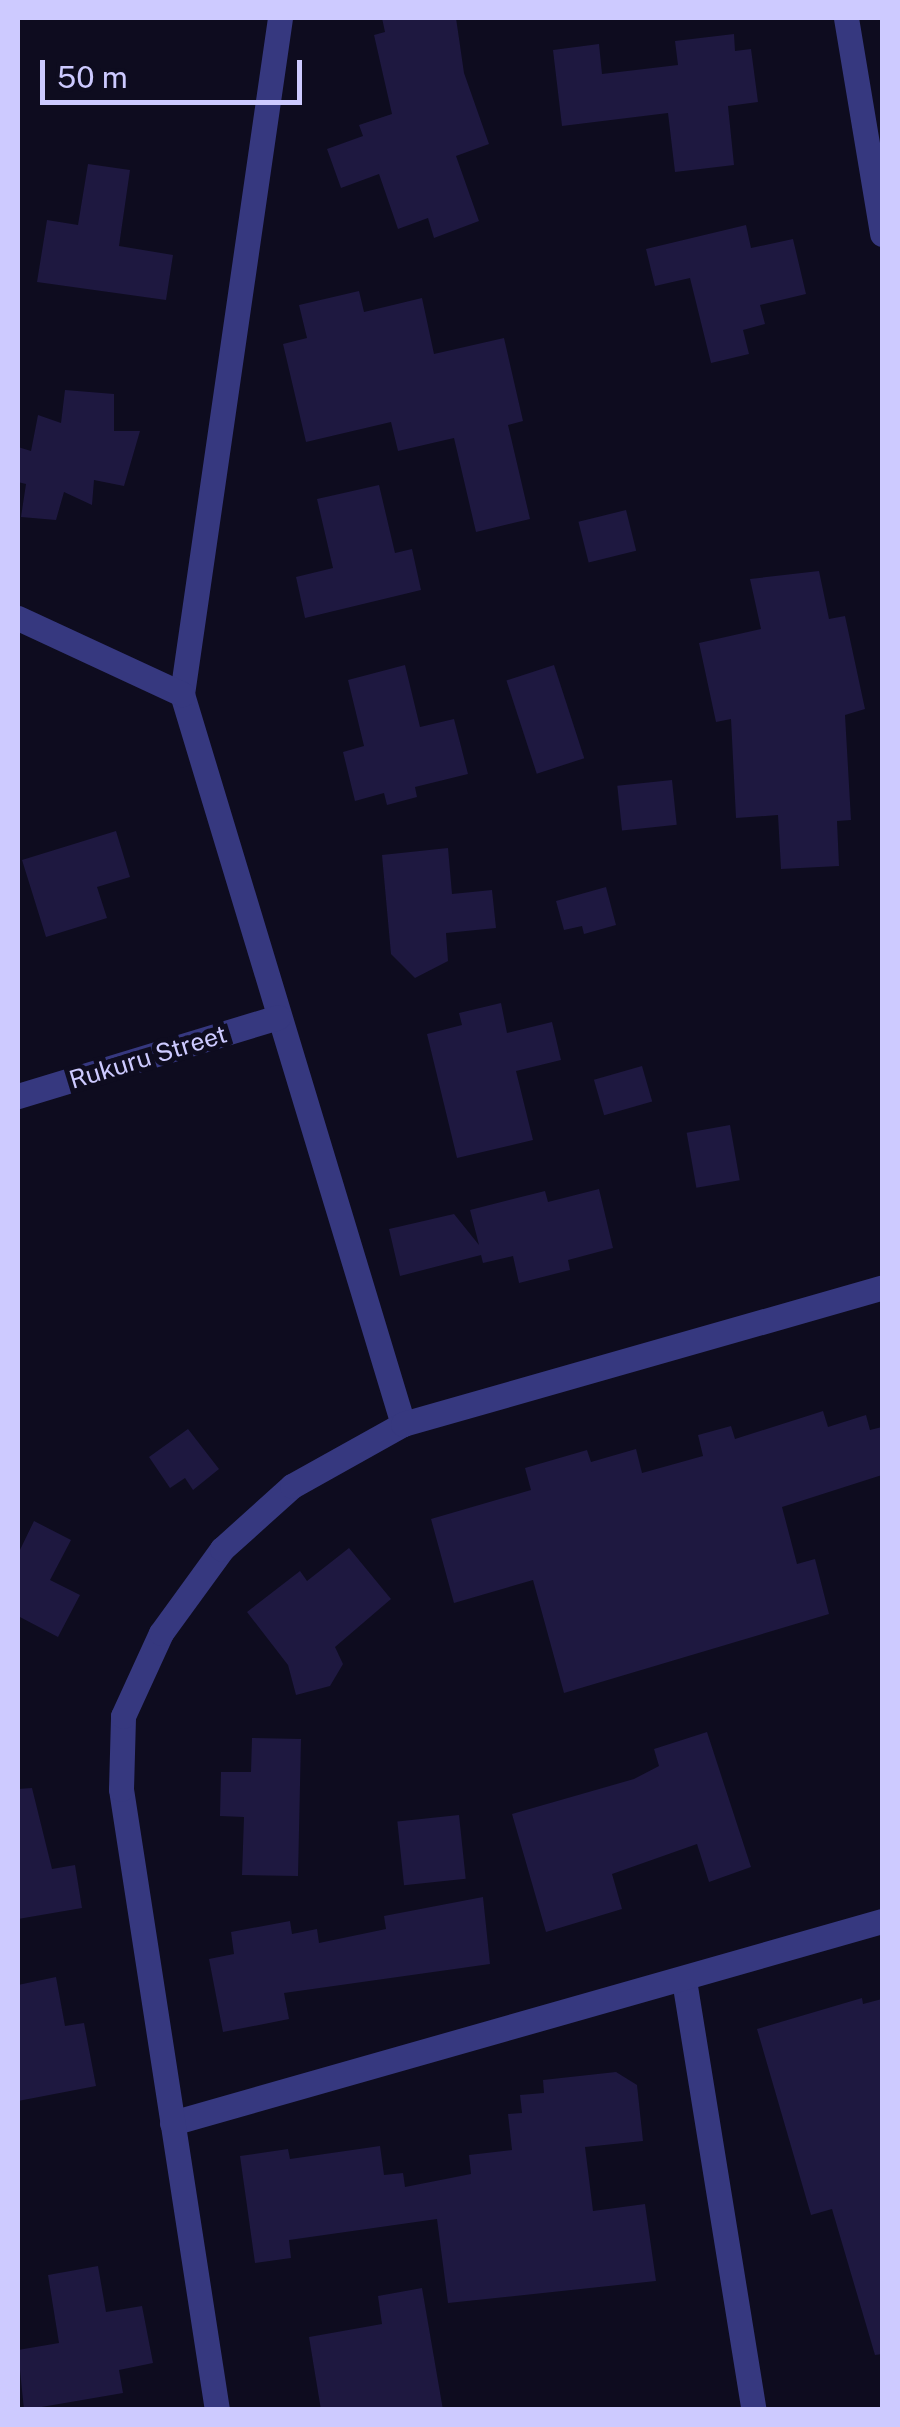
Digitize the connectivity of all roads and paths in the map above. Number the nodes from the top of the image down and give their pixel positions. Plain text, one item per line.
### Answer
1 (280, 18) edge
2 (846, 18) edge
3 (882, 234) edge
4 (18, 618) edge
5 (182, 694) junction
6 (278, 1018) junction
7 (18, 1096) edge
8 (882, 1288) edge
9 (403, 1424) junction
10 (882, 1921) edge
11 (684, 1980) junction
12 (172, 2124) junction
13 (217, 2410) edge
14 (754, 2410) edge

1 - 5 street
2 - 3 street
4 - 5 street
5 - 6 street
6 - 7 street, Rukuru Street
6 - 9 street
8 - 9 street
9 - 12 street
10 - 11 street
11 - 12 street
11 - 14 street
12 - 13 street

